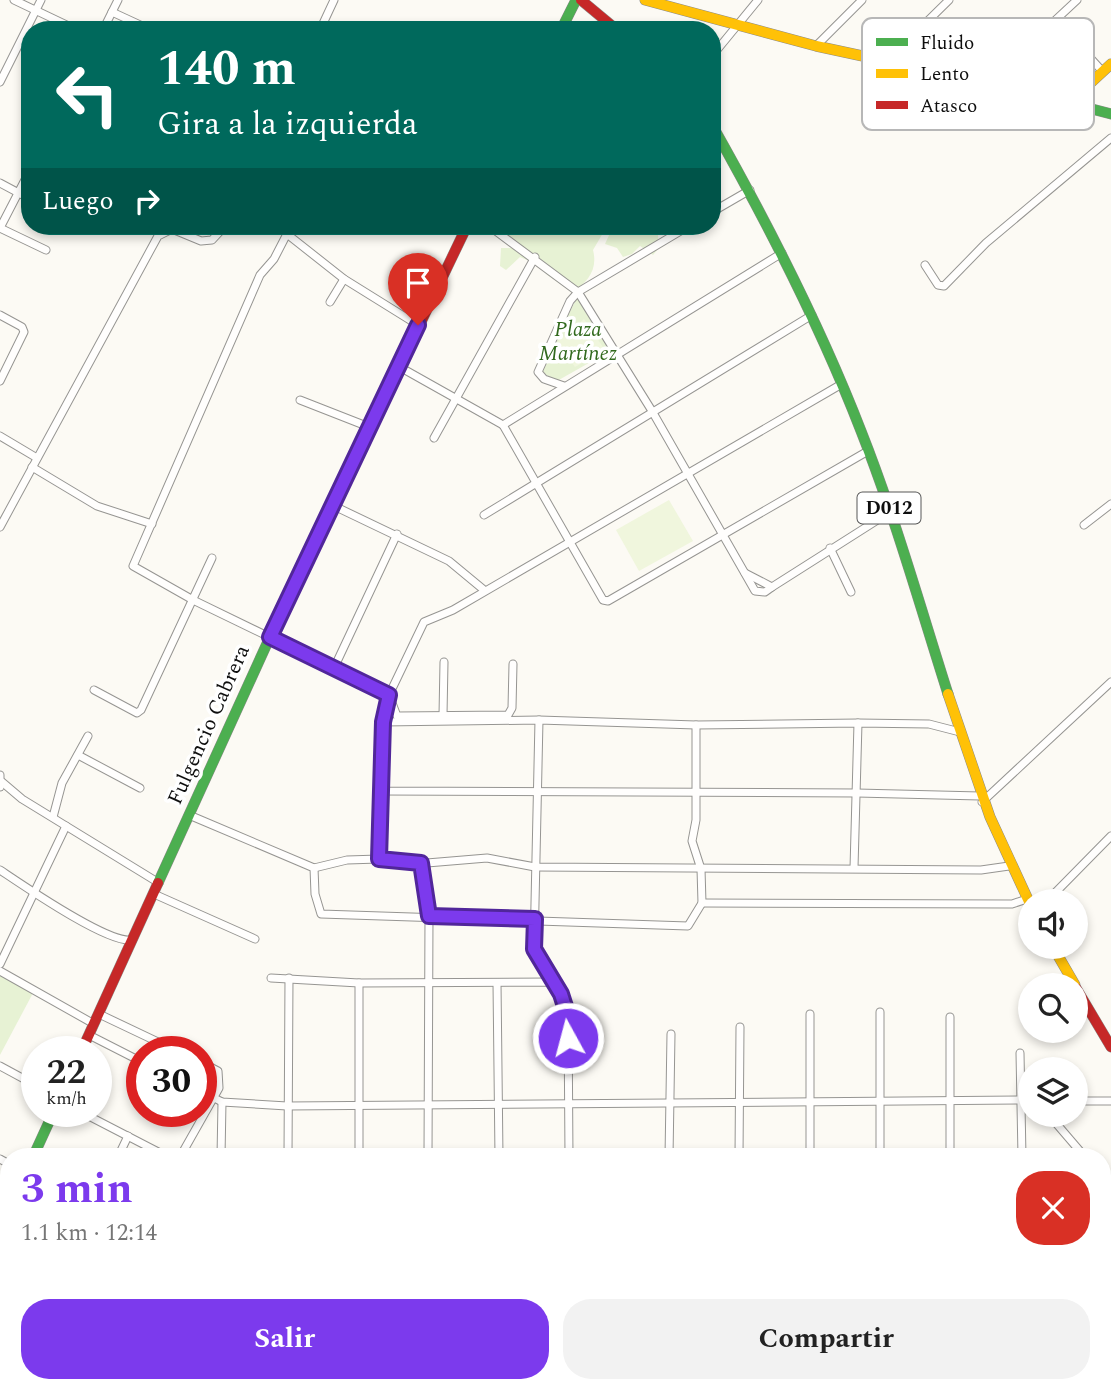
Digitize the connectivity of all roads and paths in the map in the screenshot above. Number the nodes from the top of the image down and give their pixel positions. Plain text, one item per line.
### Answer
1 (14, 0) edge
2 (41, 0) edge
3 (118, 0) edge
4 (334, 0) edge
5 (578, 0) edge
6 (645, 0) edge
7 (758, 0) edge
8 (862, 0) edge
9 (948, 0) edge
10 (1077, 0) edge
11 (36, 11) junction
12 (112, 12) junction
13 (930, 18) edge
14 (1058, 18) edge
15 (31, 21) edge
16 (57, 21) edge
17 (108, 21) edge
18 (132, 21) edge
19 (324, 21) edge
20 (566, 21) edge
21 (605, 21) edge
22 (717, 21) edge
23 (721, 22) edge
24 (734, 26) junction
25 (21, 41) edge
26 (721, 44) edge
27 (816, 46) junction
28 (862, 54) edge
29 (1094, 56) edge
30 (1107, 68) edge
31 (1094, 80) edge
32 (0, 82) edge
33 (1094, 109) edge
34 (1111, 114) edge
35 (1111, 138) edge
36 (721, 140) edge
37 (0, 183) edge
38 (21, 187) edge
39 (750, 190) junction
40 (18, 193) junction
41 (21, 194) edge
42 (721, 207) edge
43 (0, 228) edge
44 (159, 235) edge
45 (186, 235) edge
46 (217, 235) edge
47 (286, 235) edge
48 (287, 235) edge
49 (463, 235) edge
50 (502, 235) edge
51 (667, 235) edge
52 (46, 250) dead end
53 (782, 253) junction
54 (535, 257) junction
55 (925, 265) dead end
56 (344, 279) junction
57 (578, 292) junction
58 (330, 302) dead end
59 (0, 315) edge
60 (812, 315) junction
61 (418, 325) junction
62 (617, 352) junction
63 (398, 366) junction
64 (0, 381) edge
65 (841, 385) junction
66 (564, 386) junction
67 (457, 398) junction
68 (300, 400) dead end
69 (652, 411) junction
70 (503, 425) junction
71 (369, 427) junction
72 (0, 436) edge
73 (434, 438) dead end
74 (868, 451) junction
75 (37, 458) junction
76 (33, 467) junction
77 (687, 472) junction
78 (534, 483) junction
79 (1111, 504) edge
80 (332, 505) junction
81 (890, 512) junction
82 (484, 515) dead end
83 (152, 524) junction
84 (1084, 525) dead end
85 (0, 527) edge
86 (722, 533) junction
87 (397, 534) junction
88 (569, 540) junction
89 (830, 548) junction
90 (212, 558) dead end
91 (746, 573) junction
92 (772, 587) junction
93 (484, 590) junction
94 (851, 592) dead end
95 (193, 600) junction
96 (270, 637) junction
97 (444, 663) dead end
98 (513, 664) dead end
99 (334, 668) junction
100 (1111, 682) edge
101 (94, 690) dead end
102 (389, 695) junction
103 (443, 715) junction
104 (539, 720) junction
105 (383, 722) junction
106 (858, 723) junction
107 (696, 725) junction
108 (960, 732) junction
109 (88, 736) dead end
110 (78, 755) junction
111 (1, 781) edge
112 (139, 788) dead end
113 (381, 790) junction
114 (696, 791) junction
115 (536, 792) junction
116 (857, 793) junction
117 (981, 799) junction
118 (189, 815) junction
119 (53, 817) junction
120 (66, 826) junction
121 (1111, 836) edge
122 (379, 859) junction
123 (421, 863) junction
124 (1009, 866) junction
125 (535, 867) junction
126 (314, 868) junction
127 (854, 868) junction
128 (701, 869) junction
129 (0, 870) edge
130 (159, 883) junction
131 (1021, 889) edge
132 (1059, 889) edge
133 (35, 892) junction
134 (154, 894) junction
135 (702, 903) junction
136 (1018, 904) edge
137 (429, 916) junction
138 (535, 919) junction
139 (255, 939) dead end
140 (132, 940) junction
141 (0, 964) edge
142 (0, 971) edge
143 (271, 978) dead end
144 (289, 978) junction
145 (552, 982) junction
146 (427, 983) junction
147 (359, 984) junction
148 (497, 984) junction
149 (1088, 1007) edge
150 (880, 1012) dead end
151 (810, 1014) dead end
152 (950, 1017) dead end
153 (96, 1019) junction
154 (740, 1027) dead end
155 (671, 1034) dead end
156 (89, 1035) joint
157 (139, 1036) edge
158 (1111, 1047) edge
159 (1020, 1053) dead end
160 (126, 1054) edge
161 (1020, 1057) edge
162 (0, 1066) edge
163 (217, 1070) edge
164 (21, 1077) edge
165 (217, 1092) edge
166 (217, 1098) edge
167 (880, 1100) junction
168 (222, 1101) junction
169 (739, 1101) junction
170 (810, 1101) junction
171 (951, 1101) junction
172 (1018, 1101) edge
173 (1088, 1101) edge
174 (1111, 1101) edge
175 (569, 1103) junction
176 (669, 1103) junction
177 (427, 1104) junction
178 (498, 1104) junction
179 (359, 1105) junction
180 (286, 1106) junction
181 (47, 1127) edge
182 (110, 1127) edge
183 (197, 1127) edge
184 (1021, 1127) edge
185 (1059, 1127) edge
186 (128, 1136) junction
187 (37, 1148) edge
188 (122, 1148) edge
189 (151, 1148) edge
190 (185, 1148) edge
191 (221, 1148) edge
192 (288, 1148) edge
193 (359, 1148) edge
194 (428, 1148) edge
195 (499, 1148) edge
196 (569, 1148) edge
197 (669, 1148) edge
198 (739, 1148) edge
199 (810, 1148) edge
200 (880, 1148) edge
201 (950, 1148) edge
202 (1021, 1148) edge
203 (1077, 1148) edge

1 - 11 street
2 - 11 street
3 - 12 street
4 - 19 street
5 - 20 main road
5 - 21 main road
6 - 22 main road
7 - 24 street
8 - 27 street
9 - 13 street
10 - 14 street
11 - 15 street
11 - 16 street
12 - 17 street
12 - 18 street
23 - 24 main road
24 - 26 street
24 - 27 main road
25 - 32 street
27 - 28 main road
29 - 30 street
30 - 31 main road
33 - 34 main road
35 - 55 street
36 - 39 main road, D012
37 - 40 street
38 - 40 street
39 - 42 street
39 - 53 main road, D012
40 - 41 street
40 - 43 street
43 - 52 street
44 - 75 street
45 - 46 street
47 - 83 street
48 - 56 street
49 - 61 main road, Fulgencio Cabrera
50 - 54 street
51 - 57 street
53 - 60 main road, D012
53 - 62 street
54 - 57 street
54 - 67 street
56 - 58 street
56 - 61 street
57 - 62 street
57 - 66 street
59 - 64 street
60 - 65 main road, D012
60 - 69 street
61 - 63 main road, Fulgencio Cabrera
62 - 66 street
62 - 69 street
63 - 67 street
63 - 71 main road, Fulgencio Cabrera
65 - 74 main road, D012
65 - 77 street
66 - 70 street
67 - 70 street
67 - 73 street
68 - 71 street
69 - 77 street
69 - 78 street
70 - 78 street
71 - 80 main road, Fulgencio Cabrera
72 - 75 street
74 - 81 main road, D012
74 - 86 street
75 - 76 street
76 - 83 street
76 - 85 street
77 - 86 street
77 - 88 street
78 - 82 street
78 - 88 street
79 - 84 street
80 - 87 street
80 - 96 main road, Fulgencio Cabrera
81 - 89 street
81 - 108 main road, D012
83 - 95 street
86 - 88 street
86 - 91 street
87 - 93 street
87 - 99 street
88 - 93 street
89 - 92 street
89 - 94 street
90 - 95 street
91 - 92 street
91 - 92 street
93 - 102 street
95 - 96 street
95 - 101 street
96 - 99 street
96 - 118 main road, Fulgencio Cabrera
97 - 103 street
98 - 103 street
99 - 102 street
100 - 117 street
102 - 103 street
102 - 105 street
104 - 105 street
104 - 107 street
104 - 115 street
105 - 113 street
106 - 107 street
106 - 108 street
106 - 116 street
107 - 114 street
108 - 117 main road, D012
109 - 110 street
110 - 112 street
110 - 119 street
111 - 119 street
113 - 115 street
113 - 122 street
114 - 115 street
114 - 116 street
114 - 128 street
115 - 125 street
116 - 117 street
116 - 127 street
117 - 124 main road, D012
118 - 126 street
118 - 130 main road, Fulgencio Cabrera
119 - 120 street
120 - 130 street
120 - 133 street
121 - 132 street
122 - 123 street
122 - 126 street
123 - 125 street
123 - 137 street
124 - 127 street
124 - 131 main road, D012
125 - 128 street
125 - 138 street
126 - 137 street
127 - 128 street
128 - 135 street
129 - 133 street
130 - 134 main road, Fulgencio Cabrera
133 - 140 street
133 - 141 street
134 - 139 street
134 - 140 main road, Fulgencio Cabrera
135 - 136 street
135 - 138 street
137 - 138 street
137 - 146 street
138 - 145 street
140 - 153 main road, Fulgencio Cabrera
142 - 153 street
143 - 144 street
144 - 147 street
144 - 180 street
145 - 148 street
145 - 175 street
146 - 147 street
146 - 148 street
146 - 177 street
147 - 179 street
148 - 178 street
149 - 158 main road
150 - 167 street
151 - 170 street
152 - 171 street
153 - 156 main road, Fulgencio Cabrera
153 - 157 street
154 - 169 street
155 - 176 street
156 - 160 street
159 - 161 street
162 - 164 street
163 - 165 street
166 - 168 street
167 - 170 street
167 - 171 street
167 - 200 street
168 - 180 street
168 - 191 street
169 - 170 street
169 - 176 street
169 - 198 street
170 - 199 street
171 - 172 street
171 - 201 street
173 - 174 street
175 - 176 street
175 - 178 street
175 - 196 street
176 - 197 street
177 - 178 street
177 - 179 street
177 - 194 street
178 - 195 street
179 - 180 street
179 - 193 street
180 - 192 street
181 - 187 main road
182 - 186 street
183 - 190 street
184 - 202 street
185 - 203 street
186 - 188 street
186 - 189 street

